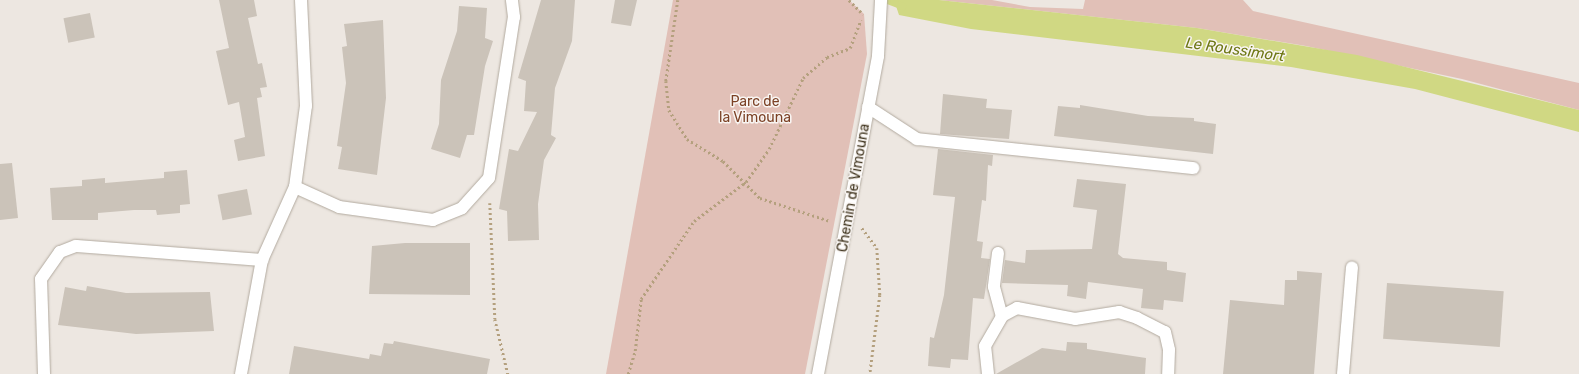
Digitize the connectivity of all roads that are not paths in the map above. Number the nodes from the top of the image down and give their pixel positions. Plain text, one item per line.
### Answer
1 (301, 0) edge
2 (512, 0) edge
3 (881, 0) edge
4 (868, 107) junction
5 (1193, 168) dead end
6 (295, 186) junction
7 (998, 252) dead end
8 (262, 260) junction
9 (1352, 267) dead end
10 (1002, 316) junction
11 (44, 374) edge
12 (241, 374) edge
13 (818, 374) edge
14 (988, 374) edge
15 (1168, 374) edge
16 (1343, 374) edge

1 - 6 street
2 - 6 street
3 - 4 street, Chemin de Vimouna
4 - 5 street
4 - 13 street, Chemin de Vimouna
6 - 8 street
7 - 10 street
8 - 11 street
8 - 12 street
9 - 16 street
10 - 14 street
10 - 15 street

